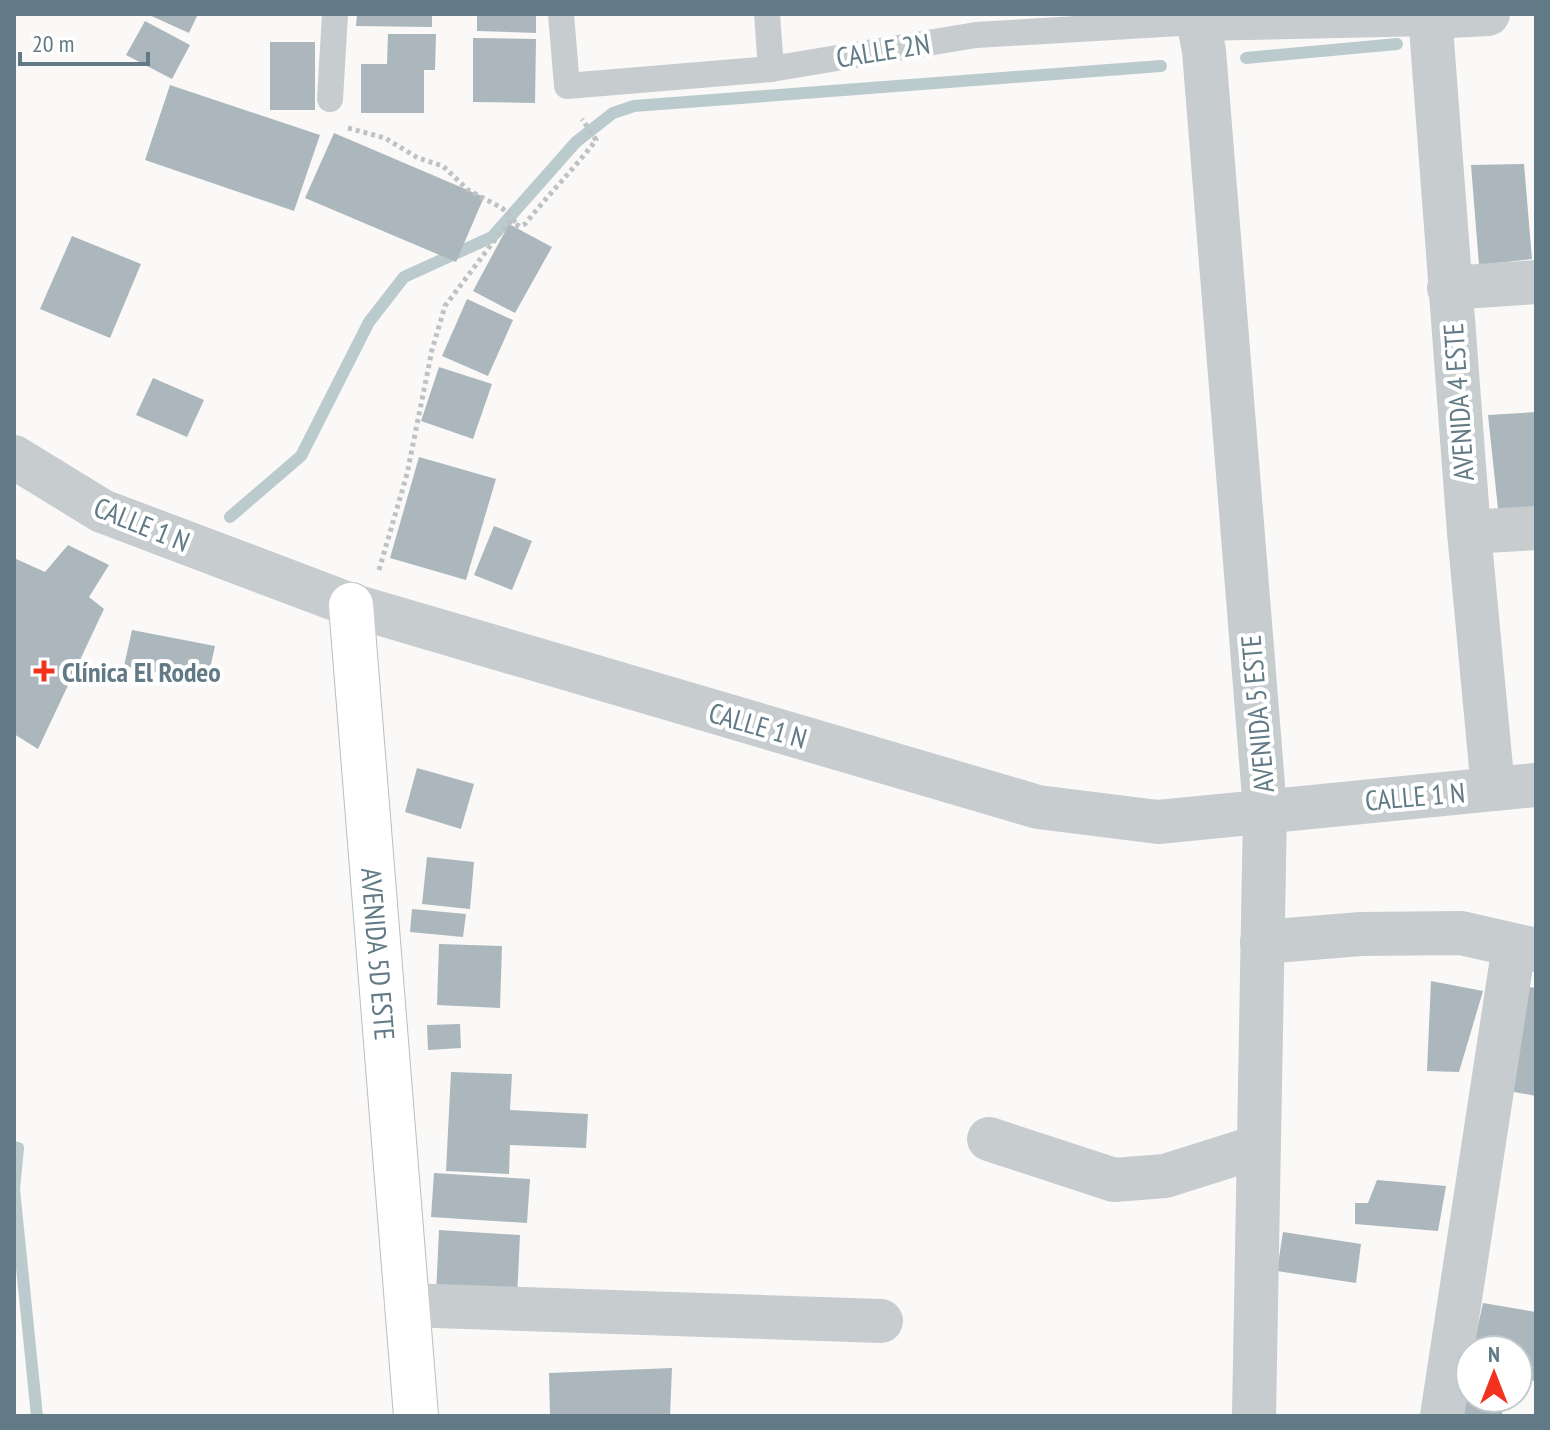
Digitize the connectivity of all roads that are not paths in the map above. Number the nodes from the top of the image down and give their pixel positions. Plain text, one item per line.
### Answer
1 (335, 14) edge
2 (561, 14) edge
3 (767, 14) edge
4 (1488, 14) edge
5 (1430, 16) edge
6 (1197, 18) edge
7 (975, 25) edge
8 (771, 69) junction
9 (330, 99) road end
10 (1536, 282) edge
11 (1449, 288) junction
12 (14, 457) edge
13 (1536, 528) edge
14 (1469, 532) junction
15 (356, 606) junction
16 (1536, 785) edge
17 (1493, 789) junction
18 (1265, 810) junction
19 (1262, 942) junction
20 (1525, 948) edge
21 (989, 1139) dead end
22 (1257, 1147) junction
23 (406, 1305) junction
24 (881, 1321) dead end
25 (416, 1416) edge
26 (1254, 1416) edge
27 (1442, 1416) edge

1 - 9 lane
2 - 8 lane, CALLE 2N
3 - 8 lane
4 - 5 street, CALLE 2N
5 - 6 street, CALLE 2N
5 - 11 street, AVENIDA 4 ESTE
6 - 7 lane, CALLE 2N
6 - 18 street, AVENIDA 5 ESTE
7 - 8 lane, CALLE 2N
10 - 11 street
11 - 14 street, AVENIDA 4 ESTE
12 - 15 street, CALLE 1 N
13 - 14 street
14 - 17 street, AVENIDA 4 ESTE
15 - 18 street, CALLE 1 N
15 - 23 main road, AVENIDA 5D ESTE
16 - 17 street, CALLE 1 N
17 - 18 street, CALLE 1 N
18 - 19 street, AVENIDA 5 ESTE
19 - 20 street
19 - 22 street, AVENIDA 5 ESTE
20 - 27 street
21 - 22 street
22 - 26 street, AVENIDA 5 ESTE
23 - 24 street
23 - 25 main road, AVENIDA 5D ESTE

